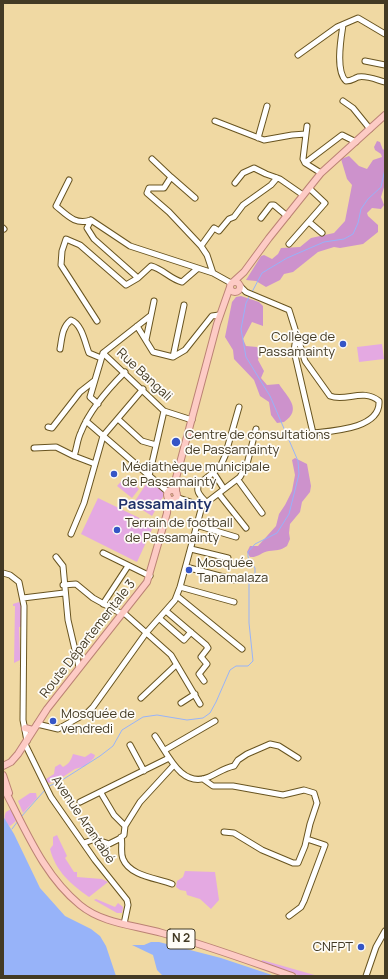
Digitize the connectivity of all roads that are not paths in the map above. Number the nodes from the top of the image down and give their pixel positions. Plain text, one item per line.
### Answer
1 (343, 25) junction
2 (385, 34) edge
3 (298, 55) dead end
4 (365, 61) dead end
5 (385, 65) edge
6 (385, 82) edge
7 (343, 101) dead end
8 (267, 106) dead end
9 (385, 115) edge
10 (215, 121) dead end
11 (307, 126) dead end
12 (370, 129) junction
13 (306, 134) junction
14 (258, 138) junction
15 (356, 142) junction
16 (152, 159) dead end
17 (305, 163) junction
18 (321, 173) junction
19 (171, 177) junction
20 (277, 178) junction
21 (69, 180) dead end
22 (235, 183) dead end
23 (309, 188) junction
24 (303, 195) junction
25 (195, 198) dead end
26 (287, 216) junction
27 (261, 218) dead end
28 (92, 220) junction
29 (309, 222) junction
30 (322, 233) dead end
31 (288, 244) dead end
32 (201, 246) junction
33 (197, 269) junction
34 (213, 273) junction
35 (138, 278) junction
36 (235, 287) junction
37 (154, 301) dead end
38 (184, 305) dead end
39 (219, 315) junction
40 (150, 316) junction
41 (97, 321) dead end
42 (137, 326) junction
43 (146, 340) junction
44 (299, 343) junction
45 (60, 348) dead end
46 (102, 356) junction
47 (173, 357) junction
48 (125, 372) junction
49 (94, 381) junction
50 (143, 390) junction
51 (98, 404) junction
52 (239, 407) dead end
53 (164, 411) junction
54 (118, 419) junction
55 (192, 420) junction
56 (86, 421) junction
57 (48, 427) dead end
58 (256, 429) dead end
59 (103, 436) junction
60 (156, 445) junction
61 (34, 448) dead end
62 (74, 456) junction
63 (94, 464) junction
64 (213, 472) junction
65 (149, 476) junction
66 (238, 480) junction
67 (224, 489) junction
68 (219, 494) junction
69 (172, 495) junction
70 (204, 504) junction
71 (262, 513) dead end
72 (196, 526) junction
73 (246, 528) dead end
74 (71, 534) dead end
75 (236, 537) dead end
76 (190, 549) junction
77 (103, 553) dead end
78 (56, 557) dead end
79 (228, 558) dead end
80 (128, 566) junction
81 (186, 566) junction
82 (3, 573) edge
83 (150, 576) junction
84 (235, 580) dead end
85 (63, 585) junction
86 (180, 587) junction
87 (64, 593) junction
88 (177, 596) junction
89 (23, 598) junction
90 (234, 602) dead end
91 (103, 604) junction
92 (166, 611) junction
93 (123, 614) junction
94 (160, 619) junction
95 (191, 632) junction
96 (146, 634) junction
97 (242, 649) dead end
98 (176, 665) junction
99 (79, 667) junction
100 (204, 681) dead end
101 (195, 694) junction
102 (141, 698) dead end
103 (182, 703) dead end
104 (200, 704) dead end
105 (215, 721) dead end
106 (37, 724) junction
107 (25, 728) junction
108 (33, 730) junction
109 (155, 736) dead end
110 (26, 742) junction
111 (130, 745) dead end
112 (164, 750) junction
113 (169, 758) junction
114 (298, 758) dead end
115 (174, 765) junction
116 (3, 766) edge
117 (144, 771) junction
118 (3, 775) edge
119 (203, 779) junction
120 (3, 787) edge
121 (101, 793) junction
122 (80, 802) dead end
123 (12, 804) junction
124 (125, 826) junction
125 (224, 832) dead end
126 (122, 837) junction
127 (307, 839) junction
128 (84, 843) junction
129 (172, 884) dead end
130 (289, 916) dead end
131 (124, 924) junction
132 (385, 931) edge
133 (292, 976) edge
134 (366, 976) edge

1 - 2 street
1 - 3 street
1 - 6 street
4 - 5 street
7 - 12 street
8 - 14 street
9 - 12 main road, Route Départementale 3
10 - 14 street
11 - 13 street
12 - 15 main road, Route Départementale 3
13 - 14 street
13 - 17 street
15 - 17 street
15 - 18 main road, Route Départementale 3
16 - 19 street
17 - 18 street
18 - 23 main road, Route Départementale 3
19 - 25 street
19 - 32 street
20 - 22 street
20 - 24 street
20 - 32 street
21 - 28 street
23 - 24 main road, Route Départementale 3
23 - 29 street
24 - 26 main road, Route Départementale 3
26 - 27 street
26 - 36 main road, Route Départementale 3
28 - 33 street
28 - 35 street
29 - 30 street
29 - 31 street
32 - 34 street
33 - 34 street
33 - 35 street
34 - 36 street
35 - 41 street
36 - 39 main road, Route Départementale 3
36 - 44 street
37 - 40 street
38 - 47 street
39 - 47 street
39 - 55 main road, Route Départementale 3
40 - 42 street
40 - 43 street
42 - 43 street
42 - 46 street
43 - 47 street
44 - 44 street
45 - 46 street, Rue Bangali
46 - 48 street, Rue Bangali
46 - 49 street
48 - 50 street, Rue Bangali
48 - 51 street
49 - 51 street
49 - 57 street
50 - 53 street, Rue Bangali
50 - 54 street
51 - 56 street
52 - 64 street
53 - 55 street, Rue Bangali
53 - 60 street
54 - 59 street
54 - 60 street
55 - 69 main road, Route Départementale 3
56 - 59 street
56 - 62 street
58 - 66 street
59 - 63 street
59 - 65 street
60 - 65 street
61 - 62 street
62 - 63 street
63 - 74 street
64 - 67 street
64 - 70 street
65 - 69 street
66 - 67 street
66 - 71 street
67 - 68 street
68 - 70 street
68 - 73 street
69 - 70 street
69 - 83 main road, Route Départementale 3
70 - 72 street
72 - 75 street
72 - 76 street
76 - 79 street
76 - 81 street
77 - 80 street
78 - 85 street
80 - 83 street
80 - 91 street
81 - 84 street
81 - 86 street
82 - 89 street, Avenue Arantabé
83 - 93 main road, Route Départementale 3
85 - 87 street
85 - 91 street
86 - 88 street
86 - 90 street
87 - 89 street
87 - 99 street
88 - 92 street
88 - 97 street
89 - 107 street, Avenue Arantabé
91 - 93 street
92 - 94 street
92 - 95 street
93 - 96 street
93 - 99 main road, Route Départementale 3
94 - 95 street
94 - 96 street
95 - 100 street
96 - 98 street
96 - 106 street
98 - 101 street
98 - 102 street
99 - 106 main road, Route Départementale 3
101 - 103 street
101 - 104 street
105 - 112 street
106 - 108 main road, Route Départementale 3
107 - 108 main road
107 - 110 street, Avenue Arantabé
108 - 110 main road, Route Départementale 3
109 - 112 street
110 - 116 main road, Route Départementale 3
110 - 128 street, Avenue Arantabé
111 - 117 street
112 - 113 street
113 - 115 street
113 - 117 street
114 - 119 street
115 - 119 street
115 - 124 street
117 - 121 street
118 - 123 main road, N 2
119 - 127 street
120 - 123 main road, N 2
121 - 122 street
121 - 124 street
123 - 131 main road, N 2
124 - 126 street
125 - 127 street
126 - 128 street
126 - 129 street
127 - 130 street
128 - 131 street, Avenue Arantabé
131 - 133 main road, N 2
132 - 134 street

